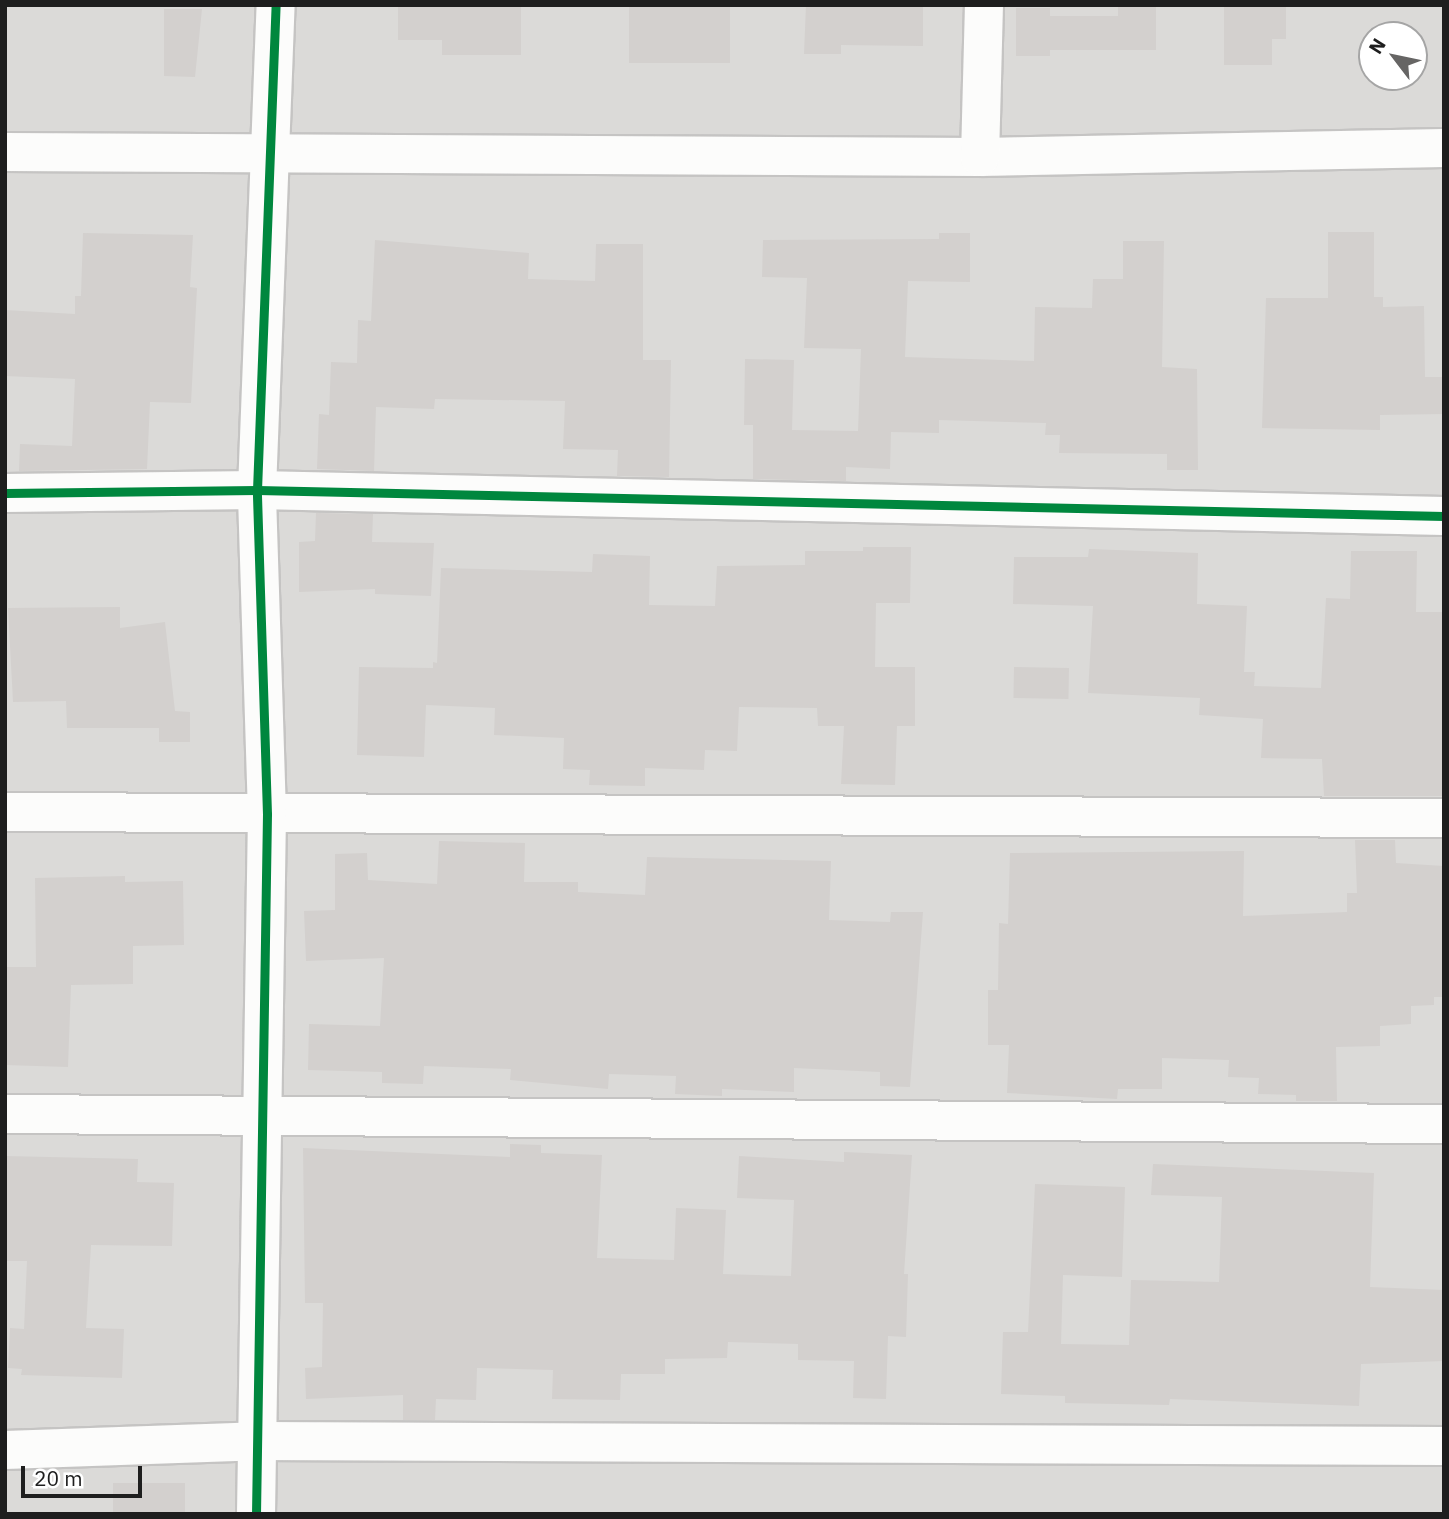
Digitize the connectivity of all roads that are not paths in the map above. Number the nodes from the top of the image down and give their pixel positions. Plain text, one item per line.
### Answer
1 (276, 5) edge
2 (984, 5) edge
3 (1444, 148) edge
4 (5, 152) edge
5 (271, 155) junction
6 (980, 157) junction
7 (257, 490) junction
8 (5, 493) edge
9 (1444, 516) edge
10 (5, 812) edge
11 (267, 814) junction
12 (1444, 818) edge
13 (5, 1114) edge
14 (265, 1114) junction
15 (1444, 1124) edge
16 (257, 1441) junction
17 (1444, 1446) edge
18 (5, 1450) edge
19 (256, 1514) edge

1 - 5 street
2 - 6 street
3 - 6 street
4 - 5 street
5 - 6 street
5 - 7 street
7 - 8 street
7 - 9 street
7 - 11 street
10 - 11 street
11 - 12 street
11 - 14 street
13 - 14 street
14 - 15 street
14 - 16 street
16 - 17 street
16 - 18 street
16 - 19 street

